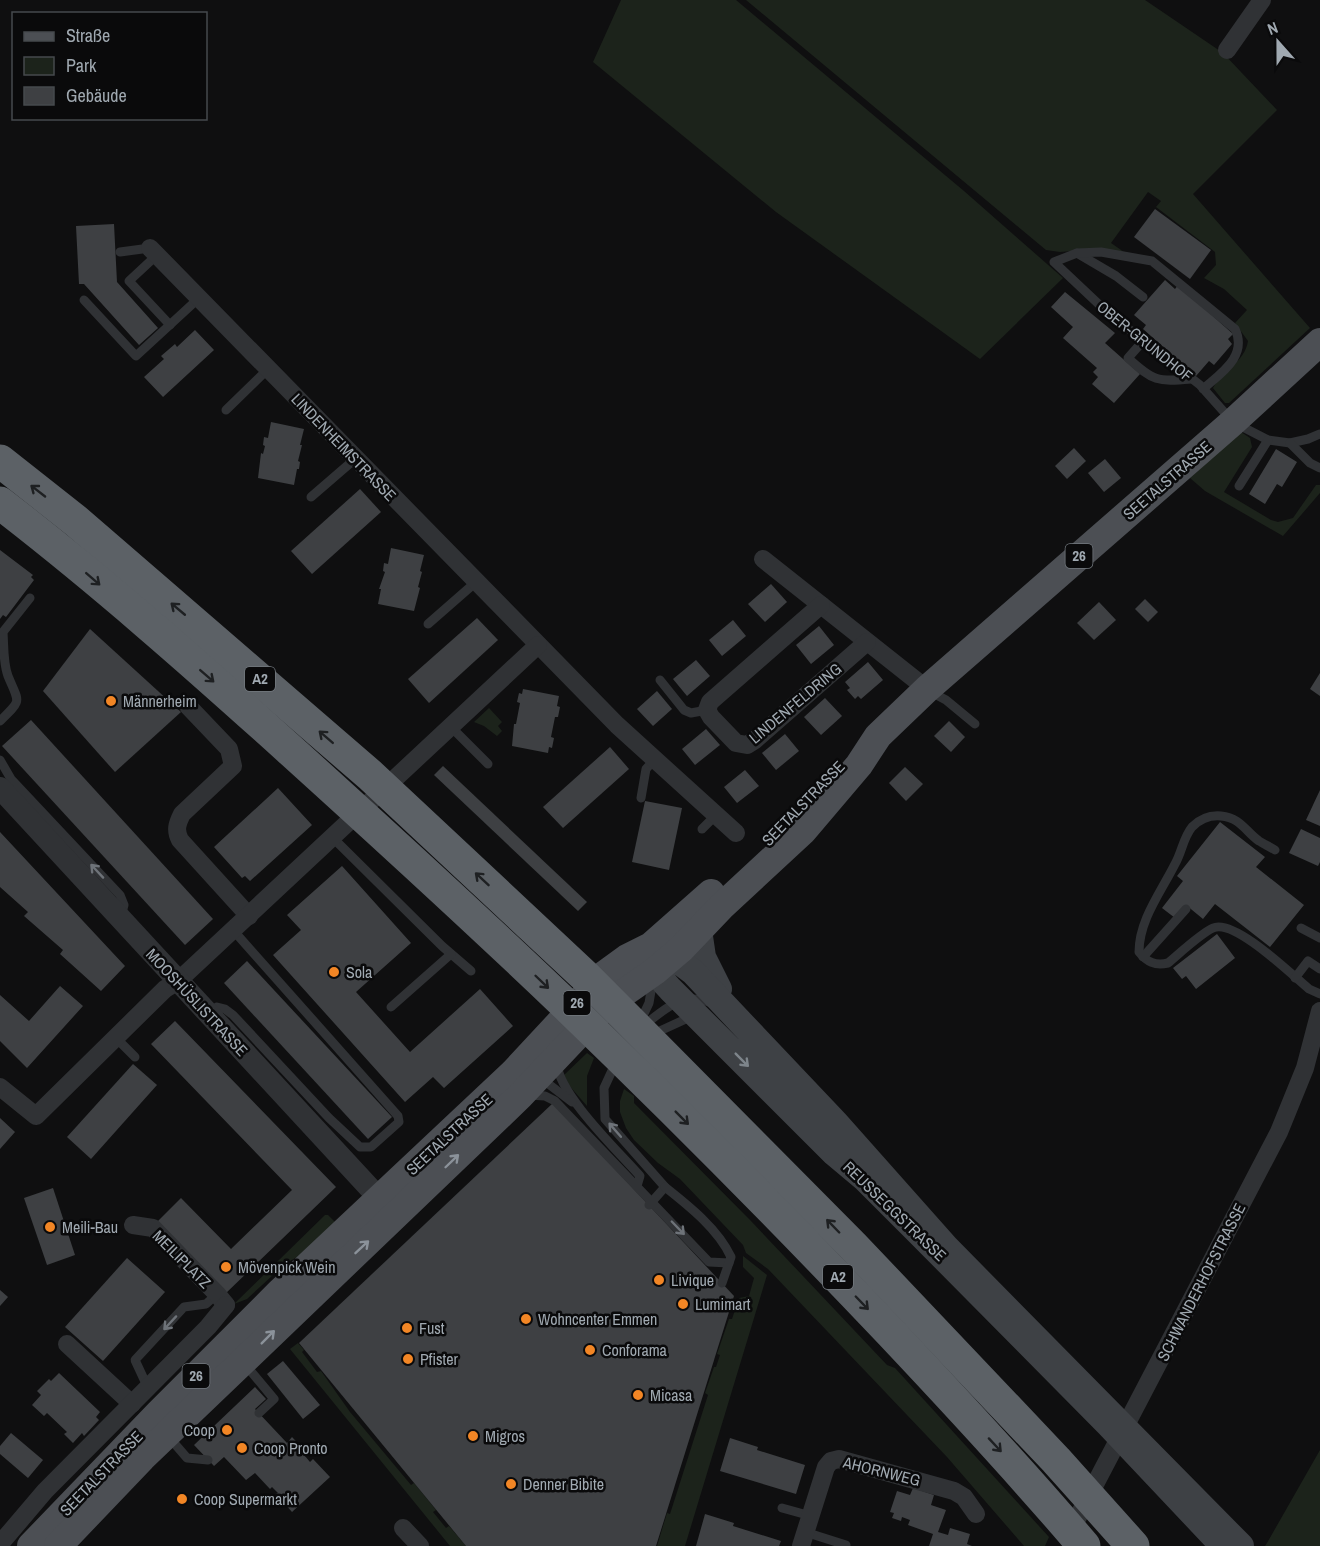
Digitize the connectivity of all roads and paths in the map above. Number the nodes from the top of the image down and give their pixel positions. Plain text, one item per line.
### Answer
1 (1262, 0) edge
2 (1227, 50) dead end
3 (120, 252) dead end
4 (154, 252) junction
5 (1077, 253) junction
6 (1143, 297) dead end
7 (199, 298) junction
8 (84, 300) dead end
9 (170, 325) junction
10 (1143, 341) junction
11 (1320, 342) edge
12 (268, 369) junction
13 (1191, 379) junction
14 (1203, 389) junction
15 (226, 410) dead end
16 (1233, 422) junction
17 (1320, 434) edge
18 (1268, 440) junction
19 (1290, 443) junction
20 (355, 459) junction
21 (0, 461) edge
22 (1320, 468) edge
23 (1239, 486) dead end
24 (311, 496) dead end
25 (0, 503) edge
26 (763, 560) dead end
27 (476, 582) junction
28 (30, 598) dead end
29 (821, 605) junction
30 (428, 624) dead end
31 (867, 642) junction
32 (538, 645) junction
33 (660, 680) dead end
34 (927, 689) junction
35 (188, 706) dead end
36 (707, 710) junction
37 (0, 721) edge
38 (975, 724) dead end
39 (450, 726) junction
40 (878, 736) junction
41 (655, 759) junction
42 (0, 760) edge
43 (488, 764) dead end
44 (0, 788) edge
45 (641, 798) dead end
46 (716, 815) junction
47 (702, 829) dead end
48 (736, 833) dead end
49 (332, 837) junction
50 (1275, 850) dead end
51 (1186, 909) dead end
52 (249, 915) junction
53 (120, 919) junction
54 (1301, 927) dead end
55 (233, 930) junction
56 (699, 930) junction
57 (1320, 938) edge
58 (451, 954) junction
59 (1143, 957) junction
60 (659, 958) junction
61 (1320, 969) edge
62 (471, 971) dead end
63 (1295, 978) junction
64 (178, 981) junction
65 (1320, 994) edge
66 (681, 1000) junction
67 (391, 1007) dead end
68 (730, 1011) junction
69 (1320, 1011) edge
70 (208, 1015) junction
71 (701, 1019) junction
72 (116, 1038) junction
73 (639, 1043) junction
74 (557, 1056) junction
75 (135, 1057) dead end
76 (524, 1082) junction
77 (0, 1087) edge
78 (580, 1109) junction
79 (337, 1125) junction
80 (334, 1150) junction
81 (637, 1186) junction
82 (666, 1187) junction
83 (651, 1204) junction
84 (387, 1207) junction
85 (133, 1225) dead end
86 (729, 1263) junction
87 (723, 1283) dead end
88 (280, 1292) junction
89 (221, 1300) junction
90 (67, 1344) dead end
91 (243, 1362) junction
92 (148, 1388) junction
93 (132, 1404) junction
94 (259, 1413) dead end
95 (1110, 1420) junction
96 (166, 1434) junction
97 (208, 1460) dead end
98 (782, 1508) dead end
99 (976, 1514) dead end
100 (403, 1528) dead end
101 (806, 1531) edge
102 (1062, 1533) edge
103 (36, 1534) edge
104 (0, 1544) edge
105 (846, 1545) edge
106 (19, 1546) edge
107 (58, 1546) edge
108 (420, 1546) edge
109 (1084, 1546) edge
110 (1133, 1546) edge
111 (1223, 1546) edge
112 (1241, 1546) edge

1 - 2 street
3 - 4 lane
4 - 7 street, LINDENHEIMSTRASSE
4 - 9 lane
5 - 6 lane
5 - 10 lane, OBER-GRUNDHOF
5 - 14 lane
7 - 9 lane
7 - 12 street, LINDENHEIMSTRASSE
8 - 9 lane
10 - 13 lane, OBER-GRUNDHOF
10 - 13 lane
11 - 16 main road, SEETALSTRASSE / 26
12 - 15 lane
12 - 20 street, LINDENHEIMSTRASSE
13 - 14 lane, OBER-GRUNDHOF
14 - 16 lane, OBER-GRUNDHOF
16 - 18 lane
16 - 34 main road, SEETALSTRASSE / 26
17 - 19 lane
18 - 19 lane
18 - 23 lane
19 - 22 lane
20 - 24 lane
20 - 27 street, LINDENHEIMSTRASSE
73 -> 21 highway, A2
25 -> 102 highway, A2
26 - 29 street
27 - 30 lane
27 - 32 street, LINDENHEIMSTRASSE
28 - 37 lane
29 - 31 street
29 - 36 street
31 - 34 street
31 - 36 street, LINDENFELDRING
32 - 39 street
32 - 41 street, LINDENHEIMSTRASSE
33 - 36 lane
34 - 38 lane
34 - 40 main road, SEETALSTRASSE / 26
35 - 52 street
39 - 43 lane
39 - 49 street
40 - 56 main road, SEETALSTRASSE / 26
40 - 60 main road, SEETALSTRASSE / 26
41 - 45 lane
41 - 46 street, LINDENHEIMSTRASSE
53 -> 42 lane
44 - 53 street, MOOSHÜSLISTRASSE
46 - 47 lane
46 - 48 street, LINDENHEIMSTRASSE
49 - 52 street
49 - 58 lane
50 - 59 lane
51 - 59 lane
52 - 55 street
53 - 64 street, MOOSHÜSLISTRASSE
54 - 57 lane
55 - 64 street
55 - 79 lane
56 - 60 main road, SEETALSTRASSE / 26
56 - 68 main road, REUSSEGGSTRASSE
58 - 62 lane
58 - 67 lane
59 - 63 lane
60 - 66 main road, REUSSEGGSTRASSE
60 - 68 main road, REUSSEGGSTRASSE
60 - 73 lane
60 - 74 main road, SEETALSTRASSE / 26
60 - 76 main road, SEETALSTRASSE / 26
61 - 63 lane
63 - 65 lane
64 - 70 street, MOOSHÜSLISTRASSE
64 - 72 street
66 - 68 lane
66 - 71 main road, REUSSEGGSTRASSE
66 - 73 lane
68 - 95 main road, REUSSEGGSTRASSE
69 - 102 street, SCHWANDERHOFSTRASSE
70 - 79 lane
70 - 80 street, MOOSHÜSLISTRASSE
71 - 73 lane
71 -> 95 main road, REUSSEGGSTRASSE
72 - 75 lane
72 - 77 street
82 -> 73 lane
110 -> 73 highway, A2
74 - 76 main road, SEETALSTRASSE / 26
74 - 78 lane
76 - 78 lane
76 - 81 lane
76 - 84 main road, SEETALSTRASSE / 26
78 - 81 lane
79 - 80 lane
80 - 84 street, MOOSHÜSLISTRASSE
81 - 83 lane
82 - 83 lane
82 - 86 lane
83 -> 86 lane
84 - 88 main road, SEETALSTRASSE / 26
91 -> 84 main road, SEETALSTRASSE / 26
85 - 89 street, MEILIPLATZ
86 - 87 lane
88 - 89 street
88 - 103 main road, SEETALSTRASSE / 26
89 - 92 street
89 -> 92 lane
90 - 93 street
91 - 94 lane
91 - 96 main road, SEETALSTRASSE / 26
92 - 93 street
93 - 104 street
95 - 111 main road, REUSSEGGSTRASSE
95 - 112 main road, REUSSEGGSTRASSE
96 - 97 lane
96 - 107 main road, SEETALSTRASSE / 26
98 - 101 lane
99 - 101 street, AHORNWEG
100 - 108 street
101 - 105 lane
102 - 109 highway, A2
103 - 106 lane

